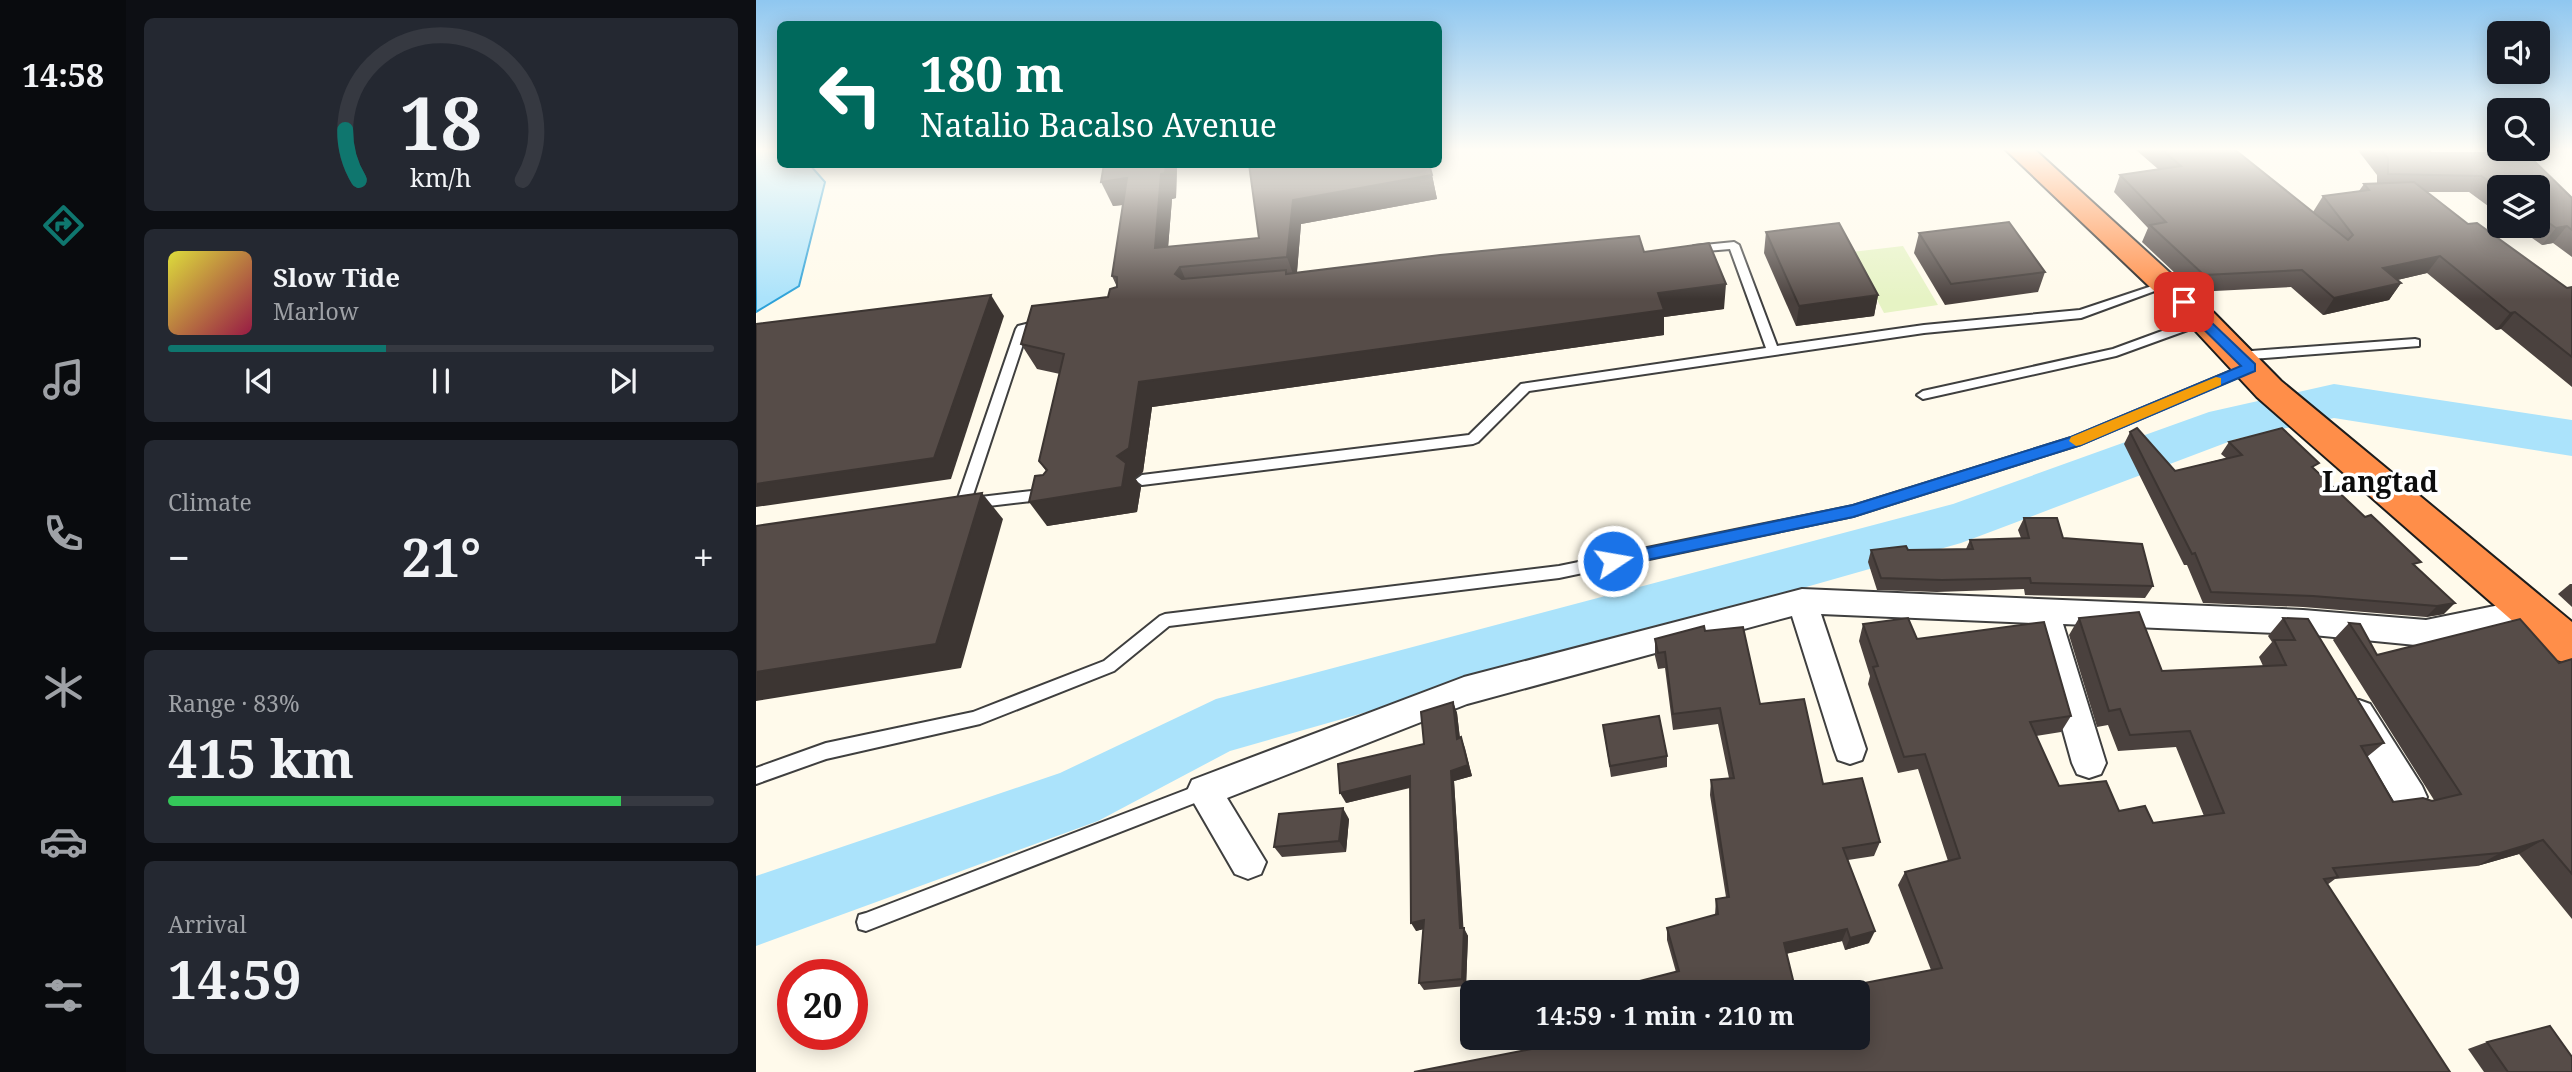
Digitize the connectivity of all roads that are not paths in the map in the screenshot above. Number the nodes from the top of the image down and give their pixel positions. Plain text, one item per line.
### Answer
1 (2072, 199) edge
2 (1679, 251) edge
3 (2165, 285) junction
4 (1060, 320) edge
5 (2203, 320) junction
6 (2415, 343) dead end
7 (1773, 351) junction
8 (2252, 371) junction
9 (1923, 395) dead end
10 (1142, 480) dead end
11 (1055, 493) edge
12 (1802, 601) junction
13 (2044, 611) junction
14 (2529, 611) junction
15 (2303, 622) junction
16 (2572, 647) edge
17 (2325, 657) edge
18 (2346, 692) edge
19 (1850, 749) dead end
20 (2090, 763) dead end
21 (756, 776) edge
22 (1205, 791) junction
23 (2410, 797) edge
24 (1248, 862) dead end
25 (866, 922) dead end

1 - 3 highway
2 - 7 lane
3 - 5 highway
3 - 7 lane
4 - 11 lane
5 - 8 highway
5 - 9 lane
6 - 8 lane
7 - 10 lane
8 - 14 highway
8 - 21 lane
12 - 13 street
12 - 19 street
12 - 22 street
13 - 15 street
13 - 20 street
14 - 15 street
14 - 16 highway
15 - 17 street
18 - 23 street
22 - 24 street
22 - 25 lane

